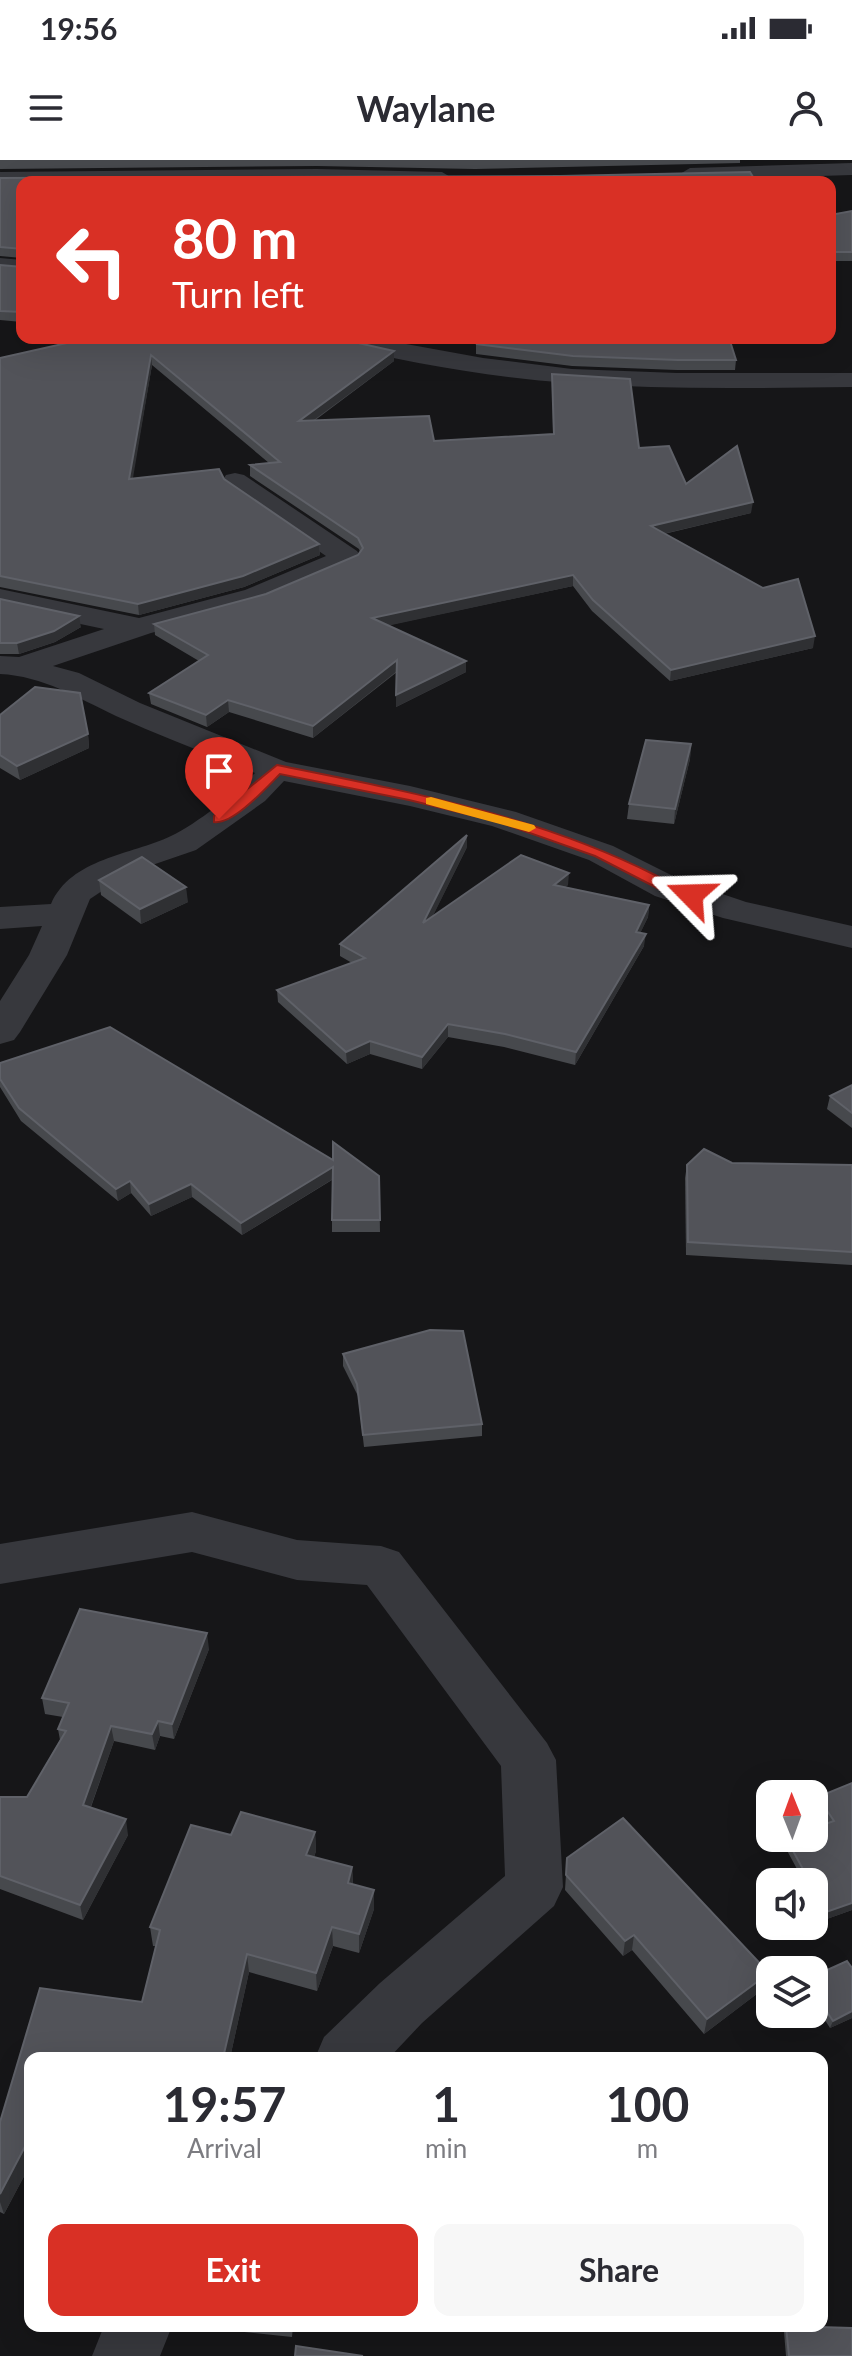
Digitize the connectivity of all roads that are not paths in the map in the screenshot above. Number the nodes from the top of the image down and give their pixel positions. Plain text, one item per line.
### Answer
1 (852, 169) edge
2 (664, 175) edge
3 (211, 176) edge
4 (365, 176) edge
5 (368, 344) edge
6 (852, 380) edge
7 (235, 481) dead end
8 (0, 598) edge
9 (140, 627) junction
10 (11, 666) edge
11 (277, 770) junction
12 (65, 914) junction
13 (0, 918) edge
14 (852, 937) edge
15 (0, 1032) edge
16 (0, 1564) edge
17 (352, 2052) edge
18 (136, 2332) edge
19 (126, 2356) edge

1 - 2 street
3 - 4 street
5 - 6 street
7 - 9 street
8 - 9 street
9 - 10 street
10 - 11 street
11 - 12 street
11 - 14 street
12 - 13 street
12 - 15 street
16 - 17 street
18 - 19 street

